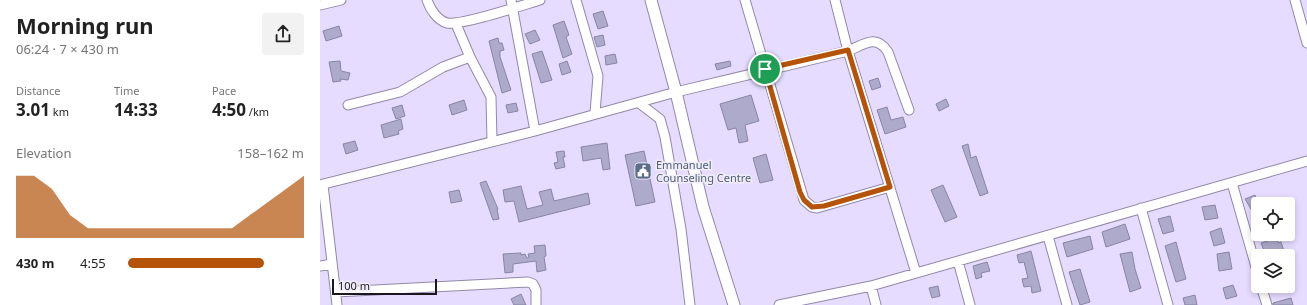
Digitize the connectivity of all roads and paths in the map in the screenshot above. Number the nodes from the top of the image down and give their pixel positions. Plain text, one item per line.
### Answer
1 (340, 0) edge
2 (427, 0) edge
3 (540, 0) edge
4 (576, 0) edge
5 (651, 0) edge
6 (745, 0) edge
7 (835, 0) edge
8 (1295, 0) edge
9 (512, 4) edge
10 (320, 5) edge
11 (456, 24) junction
12 (1307, 43) edge
13 (848, 50) junction
14 (470, 57) junction
15 (765, 69) junction
16 (676, 92) junction
17 (639, 103) junction
18 (348, 106) dead end
19 (909, 110) dead end
20 (595, 113) junction
21 (534, 131) junction
22 (492, 142) junction
23 (1307, 161) edge
24 (1232, 183) junction
25 (322, 185) edge
26 (890, 187) junction
27 (1141, 208) junction
28 (1048, 236) junction
29 (714, 244) junction
30 (1251, 250) edge
31 (958, 261) junction
32 (332, 264) junction
33 (320, 266) edge
34 (916, 273) junction
35 (872, 286) junction
36 (336, 292) junction
37 (1263, 293) edge
38 (337, 305) edge
39 (536, 305) edge
40 (690, 305) edge
41 (727, 305) edge
42 (734, 305) edge
43 (780, 305) edge
44 (876, 305) edge
45 (970, 305) edge
46 (1067, 305) edge
47 (1168, 305) edge
48 (1267, 305) edge

1 - 10 street
2 - 11 street
3 - 9 street
4 - 20 street
5 - 16 main road
6 - 15 street
7 - 13 street
8 - 12 street
9 - 11 street
9 - 21 street
11 - 14 street
13 - 15 street
13 - 19 street
13 - 26 street
14 - 18 street
14 - 22 street
15 - 16 street
15 - 26 street
16 - 17 street
16 - 29 main road
17 - 20 street
17 - 40 street
20 - 21 street
21 - 22 street
22 - 25 street
23 - 24 street
24 - 27 street
24 - 30 street
25 - 32 street
26 - 34 street
27 - 28 street
27 - 47 street
28 - 31 street
28 - 46 street
29 - 41 main road
29 - 42 main road
31 - 34 street
31 - 45 street
32 - 33 street
32 - 36 street
34 - 35 street
35 - 43 street
35 - 44 street
36 - 38 street
36 - 39 street
37 - 48 street

